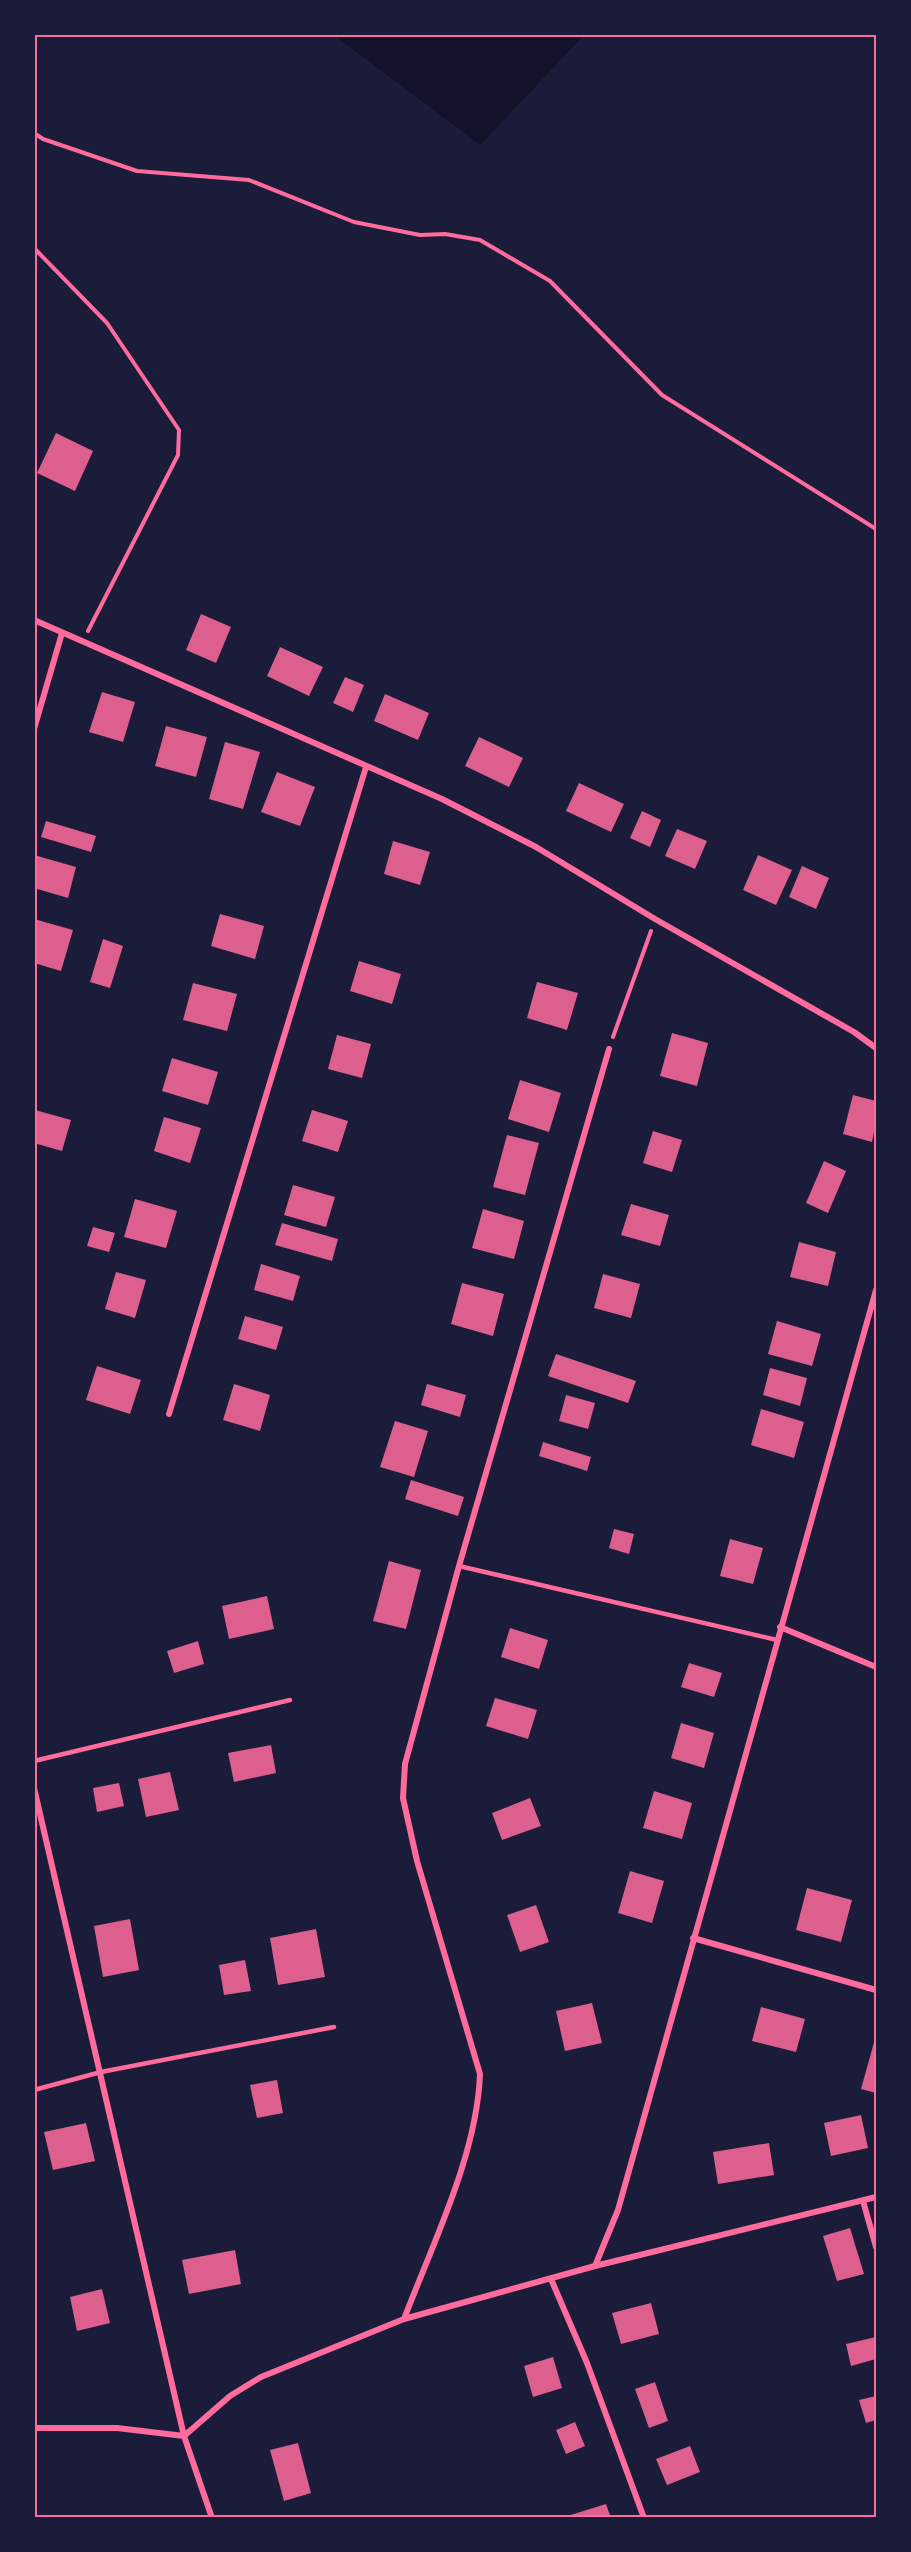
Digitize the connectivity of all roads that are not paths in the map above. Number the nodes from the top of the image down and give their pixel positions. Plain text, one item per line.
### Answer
1 (34, 620) edge
2 (62, 633) junction
3 (34, 729) edge
4 (366, 767) junction
5 (876, 1048) edge
6 (609, 1049) road end
7 (876, 1290) edge
8 (169, 1414) dead end
9 (459, 1566) junction
10 (780, 1627) junction
11 (777, 1640) junction
12 (876, 1667) edge
13 (290, 1700) dead end
14 (34, 1761) edge
15 (34, 1788) edge
16 (693, 1938) junction
17 (876, 1990) edge
18 (334, 2027) dead end
19 (101, 2072) junction
20 (34, 2090) edge
21 (876, 2197) edge
22 (863, 2201) junction
23 (876, 2247) edge
24 (595, 2266) junction
25 (551, 2280) junction
26 (405, 2319) junction
27 (34, 2428) edge
28 (184, 2436) junction
29 (212, 2517) edge
30 (644, 2517) edge

1 - 2 street
2 - 3 street
2 - 4 street
4 - 5 street
4 - 8 street
6 - 9 street
7 - 10 street
9 - 11 lane
9 - 26 street
10 - 11 street
10 - 12 street
11 - 16 street
13 - 14 lane
15 - 19 street
16 - 17 street
16 - 24 street
18 - 19 lane
19 - 20 lane
19 - 28 street
21 - 22 street
22 - 23 street
22 - 24 street
24 - 25 street
25 - 26 street
25 - 30 street
26 - 28 street
27 - 28 street
28 - 29 street

